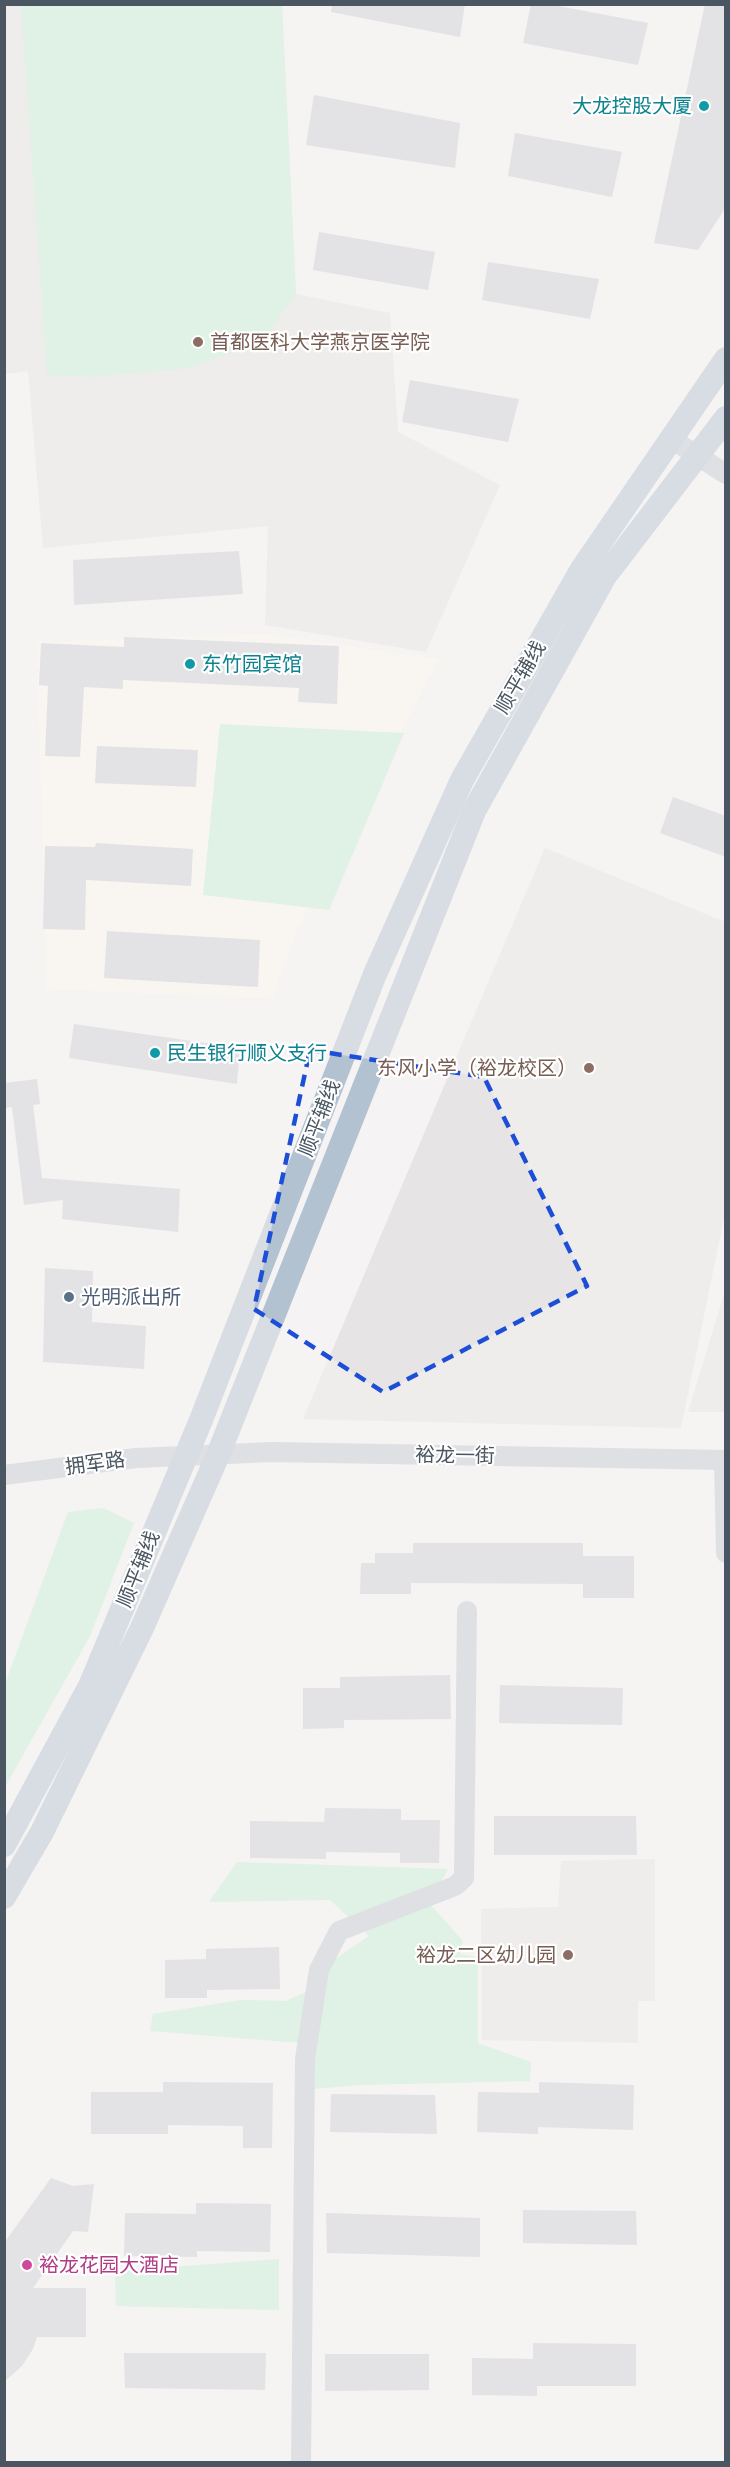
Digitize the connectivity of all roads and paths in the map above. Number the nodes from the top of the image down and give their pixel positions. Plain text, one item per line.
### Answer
1 (726, 359) edge
2 (726, 418) edge
3 (670, 438) junction
4 (696, 454) junction
5 (726, 474) edge
6 (218, 1455) junction
7 (185, 1456) junction
8 (725, 1460) edge
9 (4, 1475) edge
10 (726, 1552) edge
11 (467, 1611) dead end
12 (4, 1845) edge
13 (4, 1897) edge
14 (301, 2463) edge

1 - 3 main road, 顺平辅线
2 - 4 main road, 顺平辅线
3 - 4 street
3 - 7 main road, 顺平辅线
4 - 5 street
4 - 6 main road, 顺平辅线
6 - 7 street, 裕龙一街
6 - 8 street, 裕龙一街
6 - 13 main road, 顺平辅线
7 - 9 street, 拥军路
7 - 12 main road, 顺平辅线
8 - 10 street
11 - 14 street

